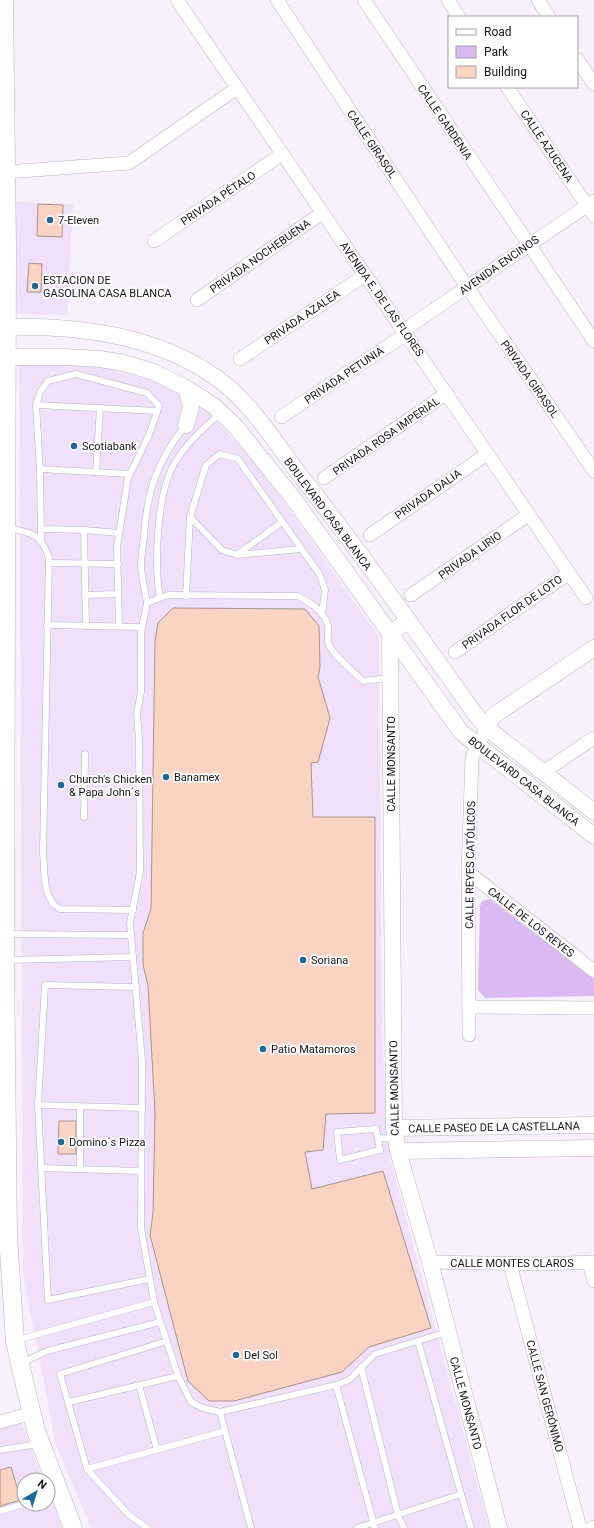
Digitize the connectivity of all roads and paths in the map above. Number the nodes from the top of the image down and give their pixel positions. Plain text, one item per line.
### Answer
1 (4, 0) edge
2 (177, 0) edge
3 (277, 0) edge
4 (364, 0) edge
5 (448, 0) edge
6 (538, 0) edge
7 (458, 16) edge
8 (548, 16) edge
9 (2, 20) edge
10 (578, 60) edge
11 (594, 84) edge
12 (237, 88) junction
13 (508, 88) edge
14 (282, 154) junction
15 (6, 172) junction
16 (592, 207) edge
17 (322, 213) junction
18 (154, 242) dead end
19 (527, 245) junction
20 (365, 275) junction
21 (467, 287) junction
22 (197, 300) dead end
23 (4, 327) edge
24 (405, 332) junction
25 (594, 341) edge
26 (3, 357) edge
27 (240, 359) dead end
28 (199, 367) junction
29 (186, 388) junction
30 (447, 394) junction
31 (243, 401) junction
32 (36, 406) junction
33 (203, 406) junction
34 (100, 408) junction
35 (158, 411) junction
36 (221, 412) junction
37 (281, 417) dead end
38 (186, 425) junction
39 (487, 454) junction
40 (40, 469) junction
41 (594, 471) edge
42 (96, 472) junction
43 (130, 474) junction
44 (324, 478) dead end
45 (528, 514) junction
46 (190, 517) junction
47 (282, 522) junction
48 (8, 528) junction
49 (41, 529) junction
50 (84, 530) junction
51 (119, 533) junction
52 (370, 535) dead end
53 (41, 541) junction
54 (302, 549) junction
55 (237, 555) junction
56 (49, 563) junction
57 (85, 564) junction
58 (118, 564) junction
59 (569, 573) junction
60 (118, 594) junction
61 (85, 595) junction
62 (411, 595) dead end
63 (186, 596) junction
64 (160, 598) junction
65 (586, 598) dead end
66 (147, 603) junction
67 (322, 614) junction
68 (407, 621) junction
69 (47, 625) junction
70 (86, 626) junction
71 (119, 626) junction
72 (142, 627) junction
73 (390, 634) junction
74 (594, 648) edge
75 (3, 649) edge
76 (455, 652) dead end
77 (390, 678) junction
78 (487, 728) junction
79 (594, 738) edge
80 (478, 746) junction
81 (85, 754) dead end
82 (543, 772) junction
83 (576, 798) junction
84 (564, 812) junction
85 (594, 812) edge
86 (84, 817) dead end
87 (594, 836) edge
88 (468, 872) junction
89 (133, 910) junction
90 (5, 934) junction
91 (132, 935) junction
92 (133, 957) junction
93 (5, 960) junction
94 (594, 971) edge
95 (136, 987) junction
96 (469, 1006) junction
97 (594, 1008) edge
98 (469, 1035) dead end
99 (38, 1105) junction
100 (80, 1106) junction
101 (142, 1108) junction
102 (594, 1125) edge
103 (378, 1138) junction
104 (396, 1139) junction
105 (594, 1148) edge
106 (41, 1168) junction
107 (80, 1169) junction
108 (141, 1171) junction
109 (430, 1262) junction
110 (592, 1262) edge
111 (510, 1264) junction
112 (149, 1279) junction
113 (594, 1281) edge
114 (154, 1302) junction
115 (160, 1322) junction
116 (447, 1332) junction
117 (418, 1340) junction
118 (15, 1341) junction
119 (167, 1341) junction
120 (20, 1364) junction
121 (361, 1367) junction
122 (178, 1376) junction
123 (139, 1385) junction
124 (336, 1385) junction
125 (69, 1402) junction
126 (220, 1412) junction
127 (32, 1413) junction
128 (0, 1422) edge
129 (225, 1431) junction
130 (40, 1443) junction
131 (0, 1450) edge
132 (157, 1450) junction
133 (87, 1468) junction
134 (461, 1494) junction
135 (16, 1507) edge
136 (0, 1512) edge
137 (398, 1515) junction
138 (374, 1525) edge
139 (594, 1527) edge
140 (73, 1528) edge
141 (147, 1528) edge
142 (251, 1528) edge
143 (357, 1528) edge
144 (404, 1528) edge
145 (471, 1528) edge
146 (499, 1528) edge
147 (580, 1528) edge
148 (591, 1528) edge

1 - 9 main road
2 - 12 street, AVENIDA E. DE LAS FLORES
3 - 21 street, CALLE GIRASOL
4 - 19 street, CALLE GARDENIA
5 - 7 street
6 - 8 street
9 - 15 main road
10 - 11 street
12 - 14 street, AVENIDA E. DE LAS FLORES
12 - 15 street
13 - 16 street, CALLE AZUCENA
14 - 17 street, AVENIDA E. DE LAS FLORES
14 - 18 street, PRIVADA PÉTALO
15 - 23 main road
16 - 19 street, AVENIDA ENCINOS
17 - 20 street, AVENIDA E. DE LAS FLORES
17 - 22 street, PRIVADA NOCHEBUENA
19 - 21 street, AVENIDA ENCINOS
19 - 25 street, CALLE GARDENIA
20 - 24 street, AVENIDA E. DE LAS FLORES
20 - 27 street, PRIVADA AZALEA
21 - 24 street, AVENIDA ENCINOS
21 - 41 street, PRIVADA GIRASOL
23 - 26 main road
23 - 28 street, BOULEVARD CASA BLANCA
24 - 30 street, AVENIDA E. DE LAS FLORES
24 - 37 street, PRIVADA PETUNIA
26 - 29 street, BOULEVARD CASA BLANCA
26 - 48 main road
28 - 31 street, BOULEVARD CASA BLANCA
28 - 33 street
29 - 33 street, BOULEVARD CASA BLANCA
29 - 38 street
30 - 39 street, AVENIDA E. DE LAS FLORES
30 - 44 street, PRIVADA ROSA IMPERIAL
31 - 36 street
31 - 68 street, BOULEVARD CASA BLANCA
32 - 34 lane
32 - 35 lane
32 - 40 lane
33 - 36 street, BOULEVARD CASA BLANCA
33 - 38 lane
34 - 35 lane
34 - 42 lane
35 - 43 lane
36 - 64 lane
36 - 73 street, BOULEVARD CASA BLANCA
38 - 66 lane
39 - 45 street, AVENIDA E. DE LAS FLORES
39 - 52 street, PRIVADA DALIA
40 - 42 lane
40 - 49 lane
42 - 43 lane
43 - 51 lane
45 - 59 street, AVENIDA E. DE LAS FLORES
45 - 62 street, PRIVADA LIRIO
46 - 47 lane
46 - 55 lane
46 - 63 lane
47 - 54 lane
47 - 55 lane
48 - 53 lane
48 - 75 main road
49 - 50 lane
49 - 53 lane
50 - 51 lane
50 - 57 lane
51 - 58 lane
53 - 56 lane
54 - 55 lane
54 - 67 lane
56 - 57 lane
56 - 69 lane
57 - 58 lane
57 - 61 lane
58 - 60 lane
59 - 65 street, AVENIDA E. DE LAS FLORES
59 - 76 street, PRIVADA FLOR DE LOTO
60 - 61 lane
60 - 71 lane
61 - 70 lane
63 - 64 lane
63 - 67 lane
64 - 66 lane
66 - 72 lane
67 - 77 lane
68 - 73 street
68 - 78 street, BOULEVARD CASA BLANCA
69 - 70 lane
69 - 89 lane
70 - 71 lane
71 - 72 lane
72 - 89 lane
73 - 77 street, CALLE MONSANTO
73 - 80 street, BOULEVARD CASA BLANCA
74 - 78 street
75 - 90 main road
77 - 104 street, CALLE MONSANTO
78 - 80 street, CALLE REYES CATÓLICOS
78 - 82 street, BOULEVARD CASA BLANCA
79 - 82 street
80 - 84 street, BOULEVARD CASA BLANCA
80 - 88 street, CALLE REYES CATÓLICOS
81 - 86 lane
82 - 83 street, BOULEVARD CASA BLANCA
83 - 84 street
83 - 85 street, BOULEVARD CASA BLANCA
84 - 87 street, BOULEVARD CASA BLANCA
88 - 94 street, CALLE DE LOS REYES
88 - 96 street, CALLE REYES CATÓLICOS
89 - 91 lane
90 - 91 lane
90 - 93 main road
91 - 92 lane
92 - 93 lane
92 - 95 lane
93 - 118 main road
95 - 99 lane
95 - 101 lane
96 - 97 street
96 - 98 street, CALLE REYES CATÓLICOS
99 - 100 lane
99 - 106 lane
100 - 101 lane
100 - 107 lane
101 - 108 lane
102 - 104 street, CALLE PASEO DE LA CASTELLANA
103 - 103 lane
103 - 104 lane
104 - 105 street, CALLE PASEO DE LA CASTELLANA
104 - 109 street, CALLE MONSANTO
106 - 107 lane
106 - 112 lane
107 - 108 lane
108 - 112 lane
109 - 111 street, CALLE MONTES CLAROS
109 - 116 street, CALLE MONSANTO
110 - 111 street, CALLE MONTES CLAROS
110 - 113 street
111 - 147 street, CALLE SAN GERÓNIMO
112 - 114 lane
114 - 115 lane
114 - 118 lane
115 - 119 lane
115 - 120 lane
116 - 117 lane
116 - 146 street, CALLE MONSANTO
117 - 121 lane
117 - 134 lane
118 - 120 main road
119 - 122 lane
119 - 125 lane
120 - 127 main road
121 - 124 lane
121 - 137 lane
122 - 123 lane
122 - 126 lane
123 - 125 lane
123 - 132 lane
124 - 126 lane
124 - 138 lane
125 - 133 lane
126 - 129 lane
127 - 128 street
127 - 130 main road
129 - 132 lane
129 - 142 lane
130 - 131 lane
130 - 140 main road
132 - 133 lane
133 - 141 lane
134 - 137 lane
134 - 145 lane
135 - 136 lane
137 - 138 lane
137 - 144 lane
138 - 143 lane
139 - 148 street

